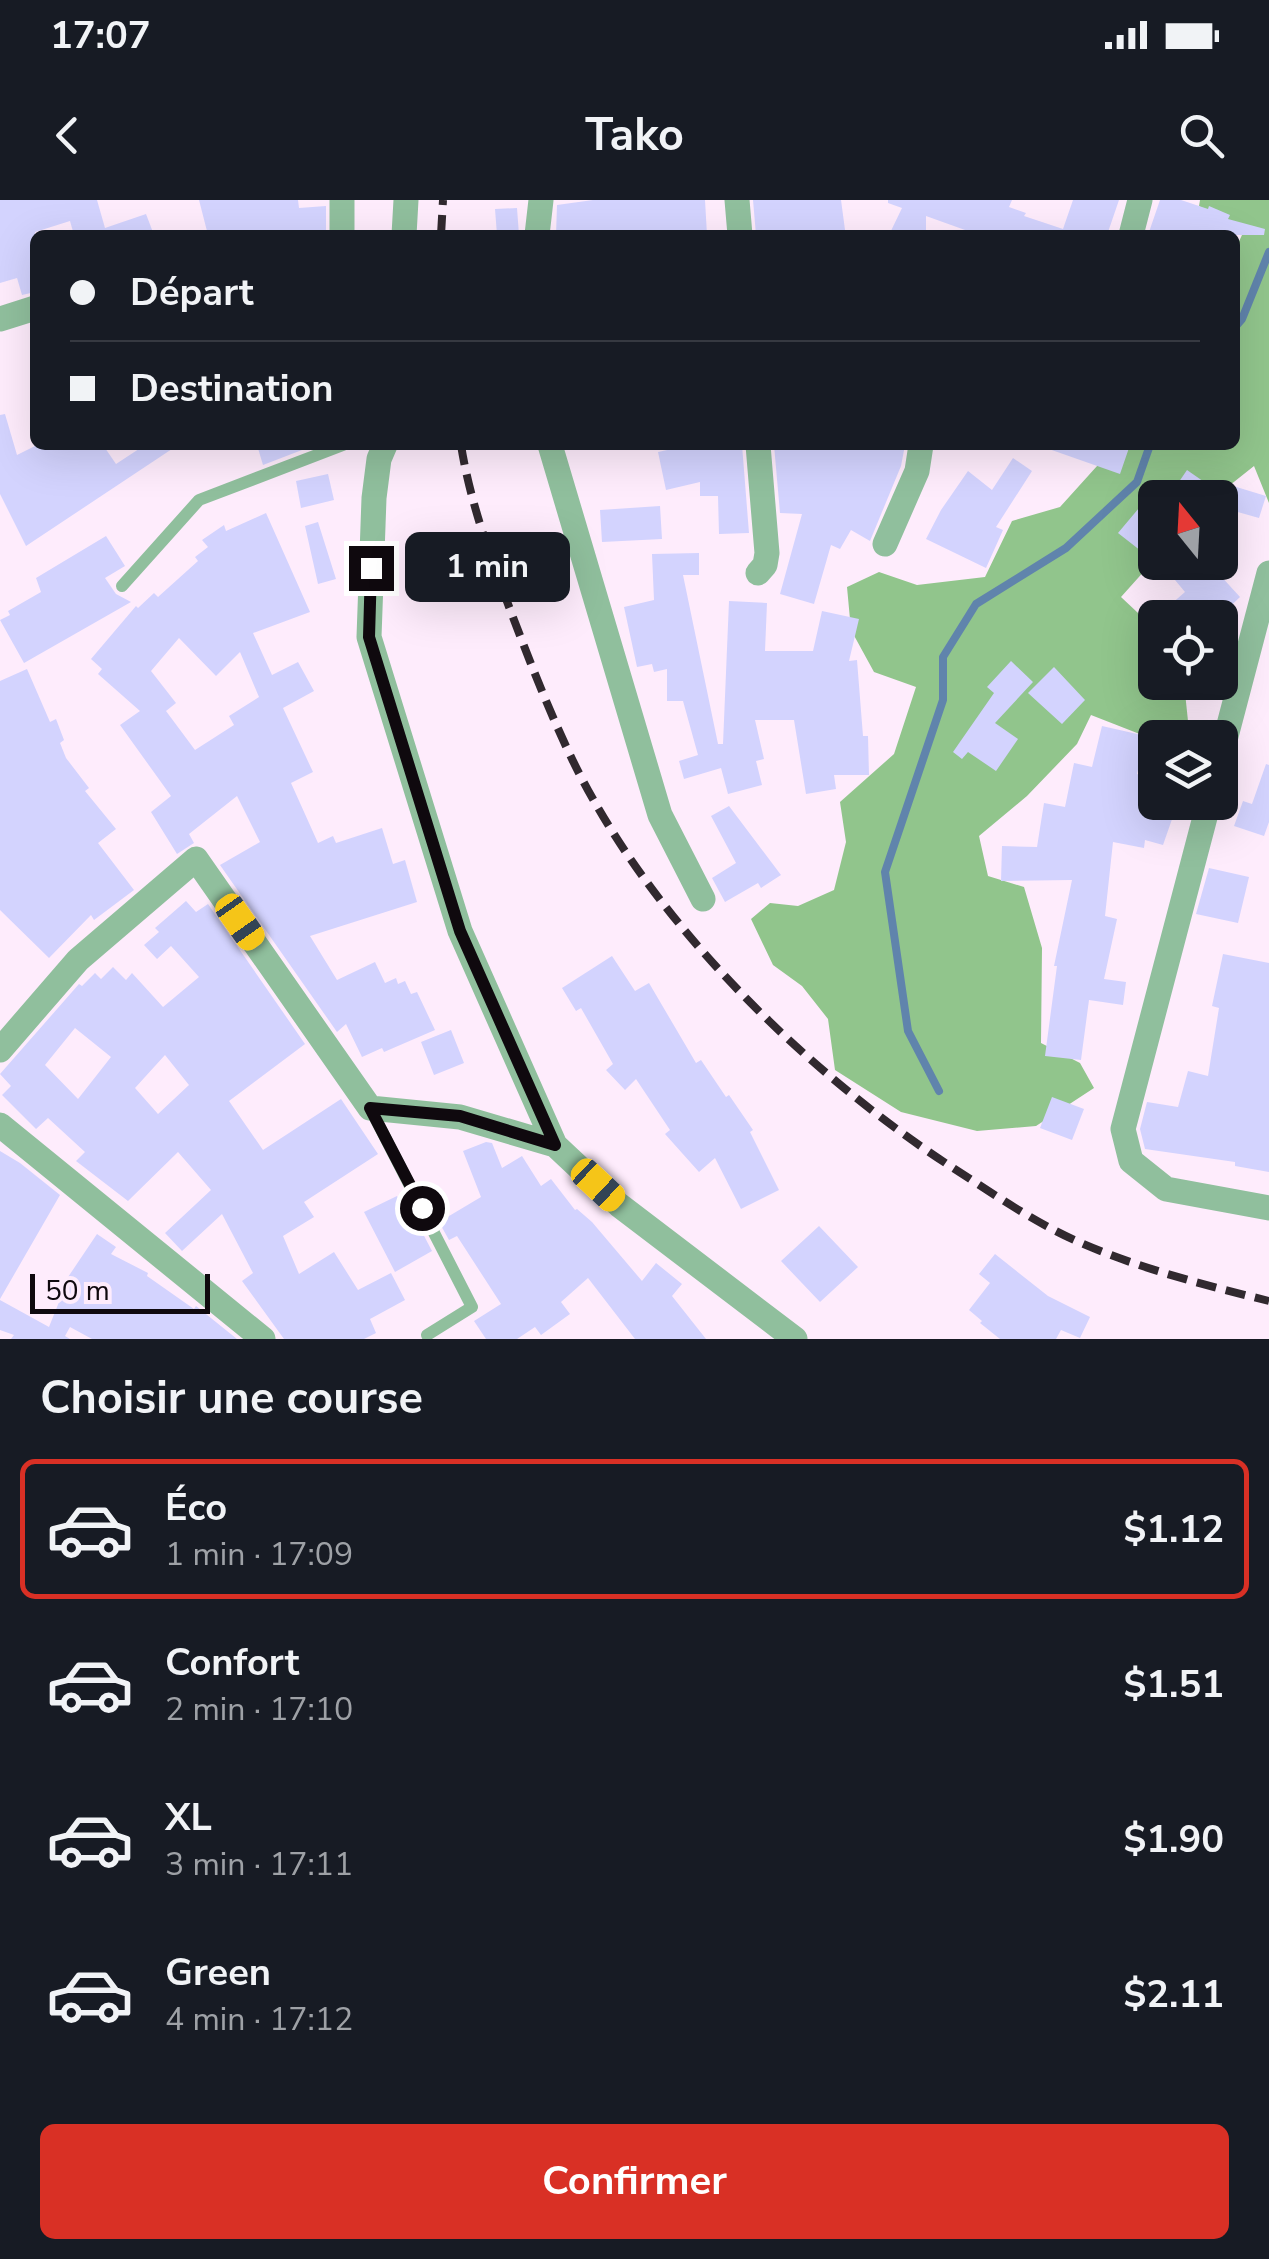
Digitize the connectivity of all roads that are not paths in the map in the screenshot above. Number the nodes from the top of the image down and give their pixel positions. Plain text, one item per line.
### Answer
1 (342, 200) edge
2 (406, 200) edge
3 (541, 200) edge
4 (737, 200) edge
5 (1140, 200) edge
6 (342, 230) edge
7 (404, 230) edge
8 (538, 230) edge
9 (740, 230) edge
10 (1132, 230) edge
11 (30, 310) edge
12 (0, 319) edge
13 (330, 450) edge
14 (379, 450) edge
15 (551, 450) edge
16 (758, 450) edge
17 (920, 450) edge
18 (885, 544) dead end
19 (758, 573) dead end
20 (1269, 573) edge
21 (122, 586) dead end
22 (1230, 720) edge
23 (1204, 820) edge
24 (703, 899) dead end
25 (0, 1050) edge
26 (370, 1108) junction
27 (0, 1125) edge
28 (555, 1145) junction
29 (1269, 1208) edge
30 (427, 1334) dead end
31 (262, 1339) edge
32 (795, 1339) edge

1 - 6 street
2 - 7 street
3 - 8 street
4 - 9 street
5 - 10 street
11 - 12 street
13 - 21 lane
14 - 28 street
15 - 24 street
16 - 19 street
17 - 18 street
20 - 22 street
23 - 29 street
25 - 26 street
26 - 28 street
26 - 30 lane
27 - 31 street
28 - 32 street

